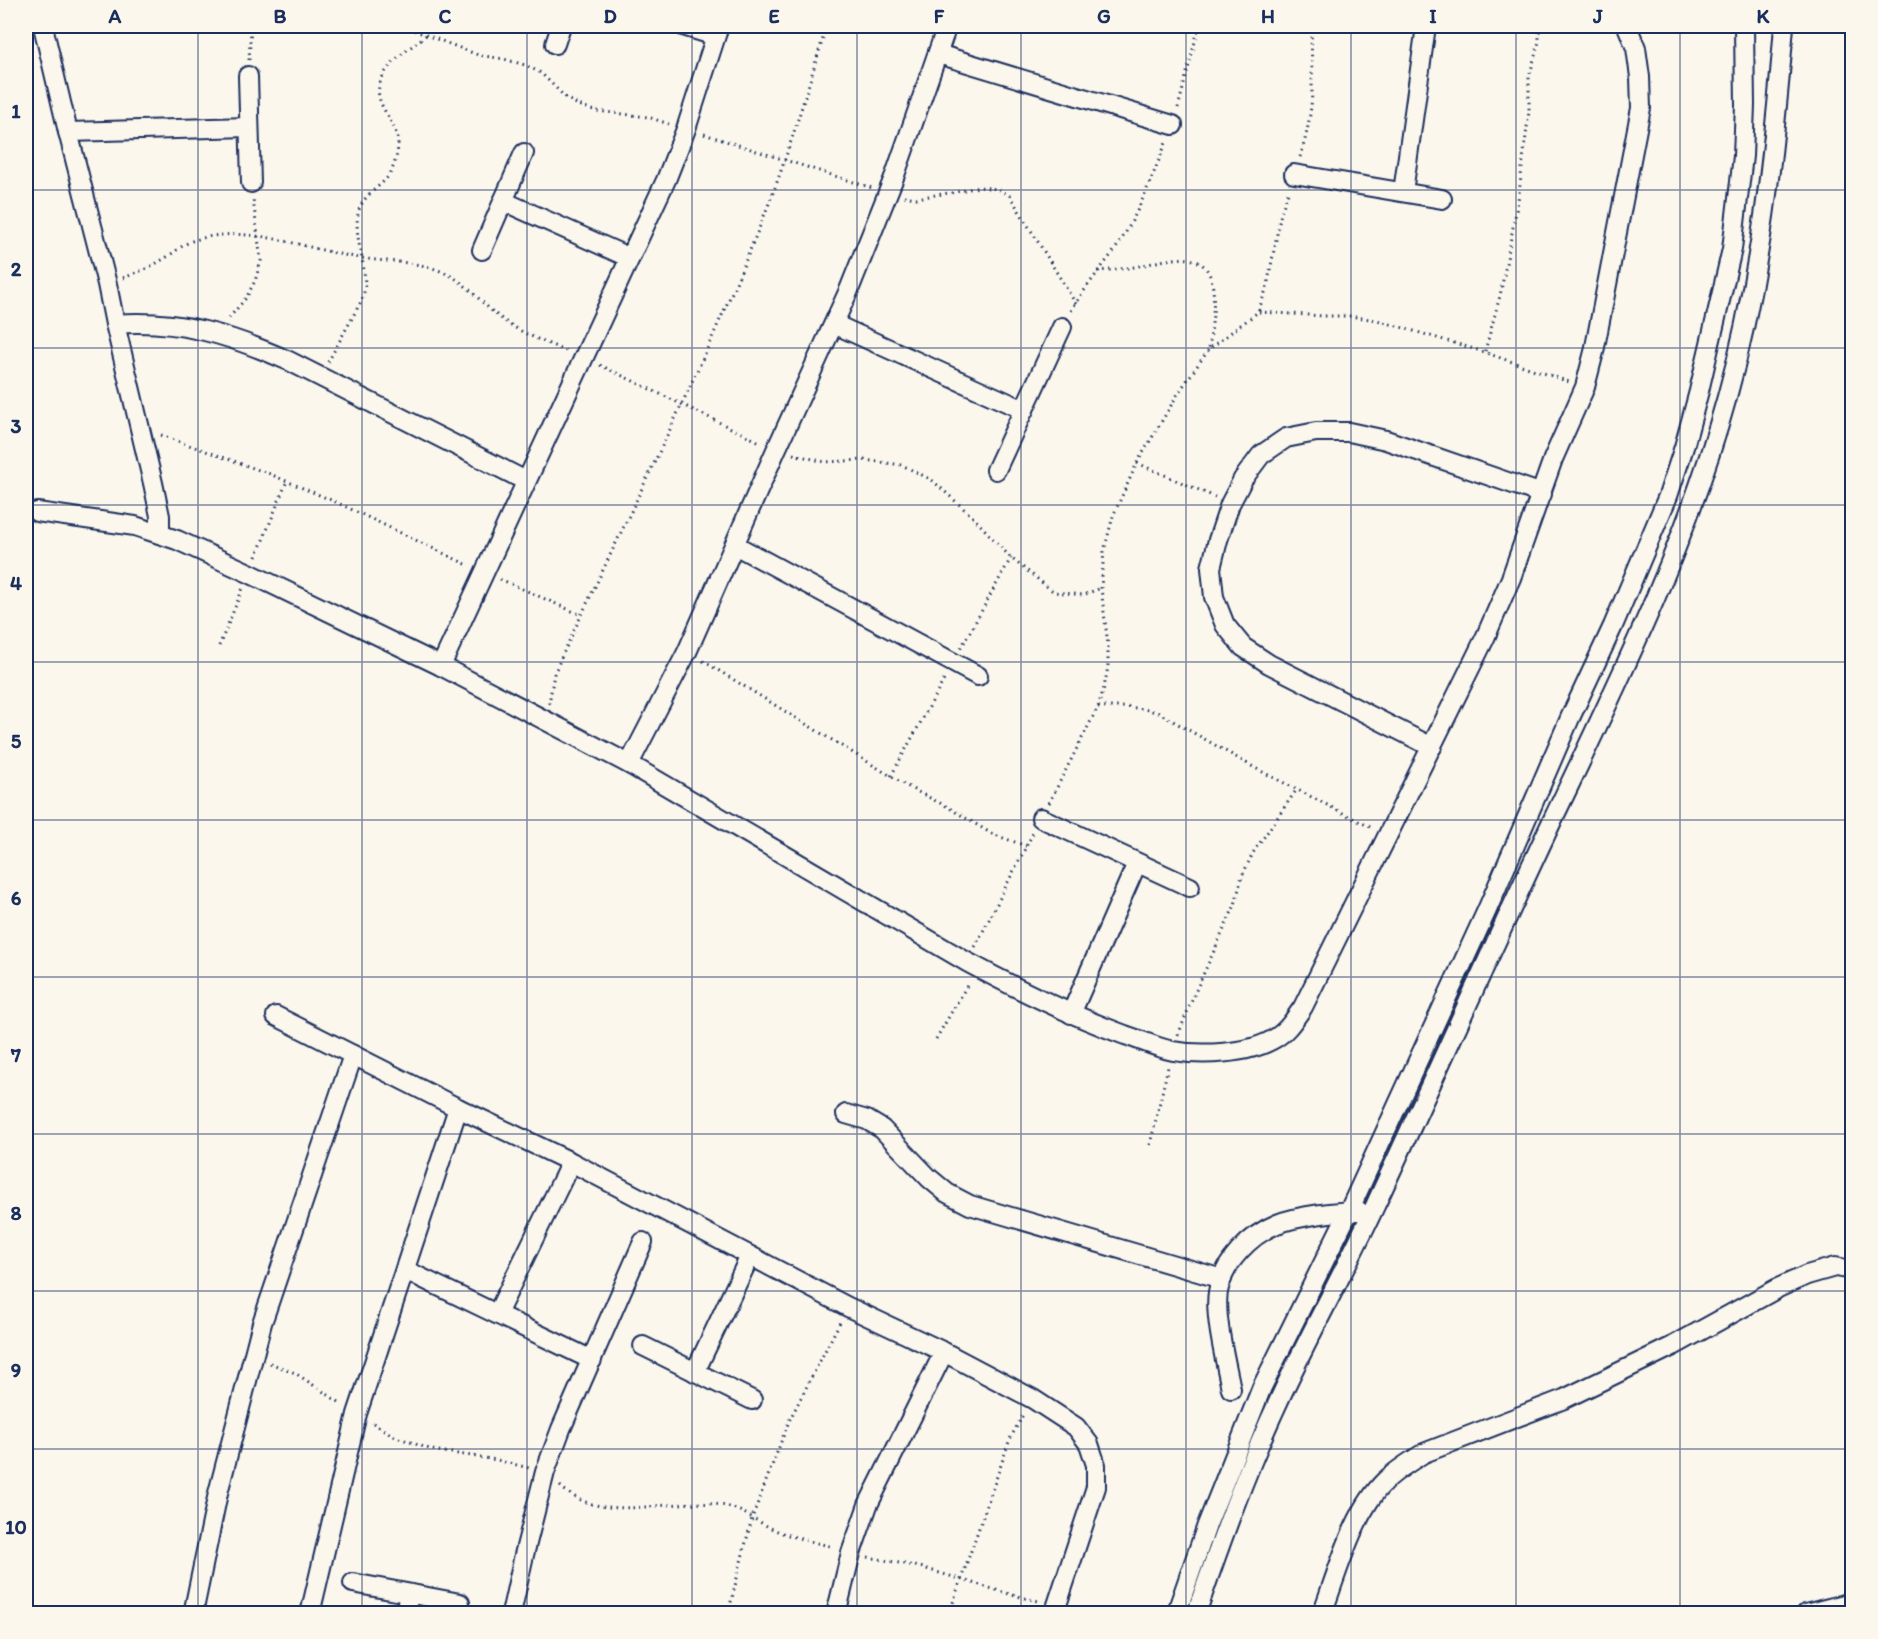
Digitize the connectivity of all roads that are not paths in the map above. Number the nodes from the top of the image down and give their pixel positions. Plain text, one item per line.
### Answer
1 (43, 26) edge
2 (561, 26) edge
3 (683, 26) edge
4 (947, 26) edge
5 (1426, 26) edge
6 (1627, 26) edge
7 (1744, 26) edge
8 (1784, 26) edge
9 (717, 31) edge
10 (555, 44) dead end
11 (938, 54) junction
12 (248, 76) road end
13 (1173, 125) road end
14 (249, 127) junction
15 (68, 132) junction
16 (524, 153) dead end
17 (1294, 174) road end
18 (251, 183) road end
19 (1403, 192) junction
20 (1442, 199) dead end
21 (503, 201) junction
22 (482, 250) dead end
23 (630, 258) junction
24 (115, 324) junction
25 (834, 324) junction
26 (1062, 327) road end
27 (1024, 410) junction
28 (996, 470) dead end
29 (526, 481) junction
30 (1542, 494) junction
31 (37, 512) dead end
32 (160, 534) junction
33 (735, 545) junction
34 (441, 666) junction
35 (978, 676) dead end
36 (1432, 747) junction
37 (629, 764) junction
38 (1041, 818) road end
39 (1137, 863) junction
40 (1190, 886) dead end
41 (1071, 1014) junction
42 (276, 1016) dead end
43 (353, 1055) junction
44 (458, 1108) junction
45 (846, 1114) dead end
46 (571, 1162) junction
47 (1349, 1211) junction
48 (1373, 1211) junction
49 (643, 1242) dead end
50 (750, 1256) junction
51 (405, 1270) junction
52 (1852, 1270) edge
53 (1222, 1279) junction
54 (497, 1314) junction
55 (643, 1346) dead end
56 (944, 1352) junction
57 (592, 1360) junction
58 (695, 1372) junction
59 (1230, 1389) dead end
60 (752, 1400) dead end
61 (353, 1583) dead end
62 (409, 1594) junction
63 (1852, 1602) edge
64 (460, 1604) dead end
65 (1056, 1610) edge
66 (193, 1614) edge
67 (310, 1614) edge
68 (405, 1614) edge
69 (511, 1614) edge
70 (836, 1614) edge
71 (1176, 1614) edge
72 (1196, 1614) edge
73 (1322, 1614) edge
74 (1806, 1614) edge

1 - 15 street
2 - 10 street
3 - 9 street
4 - 11 street
5 - 19 street
6 - 30 street
7 - 47 street
8 - 48 street
9 - 23 street
11 - 13 street
11 - 25 street
12 - 14 street
14 - 15 street
14 - 18 street
15 - 24 street
16 - 21 street
17 - 19 street
19 - 20 street
21 - 22 street
21 - 23 street
23 - 29 street
24 - 29 street
24 - 32 street
25 - 27 street
25 - 33 street
26 - 27 street
27 - 28 street
29 - 34 street
30 - 36 street
30 - 36 street
31 - 32 street
32 - 34 street
33 - 35 street
33 - 37 street
34 - 37 street
36 - 41 street
37 - 41 street
38 - 39 street
39 - 40 street
39 - 41 street
42 - 43 street
43 - 44 street
43 - 66 street
44 - 46 street
44 - 51 street
45 - 53 street
46 - 50 street
46 - 54 street
47 - 48 street
47 - 53 street
47 - 71 street
48 - 72 street
49 - 57 street
50 - 56 street
50 - 58 street
51 - 54 street
51 - 67 street
52 - 73 street
53 - 59 street
54 - 57 street
55 - 58 street
56 - 65 street
56 - 70 street
57 - 69 street
58 - 60 street
61 - 62 street
62 - 64 street
62 - 68 street
63 - 74 street

